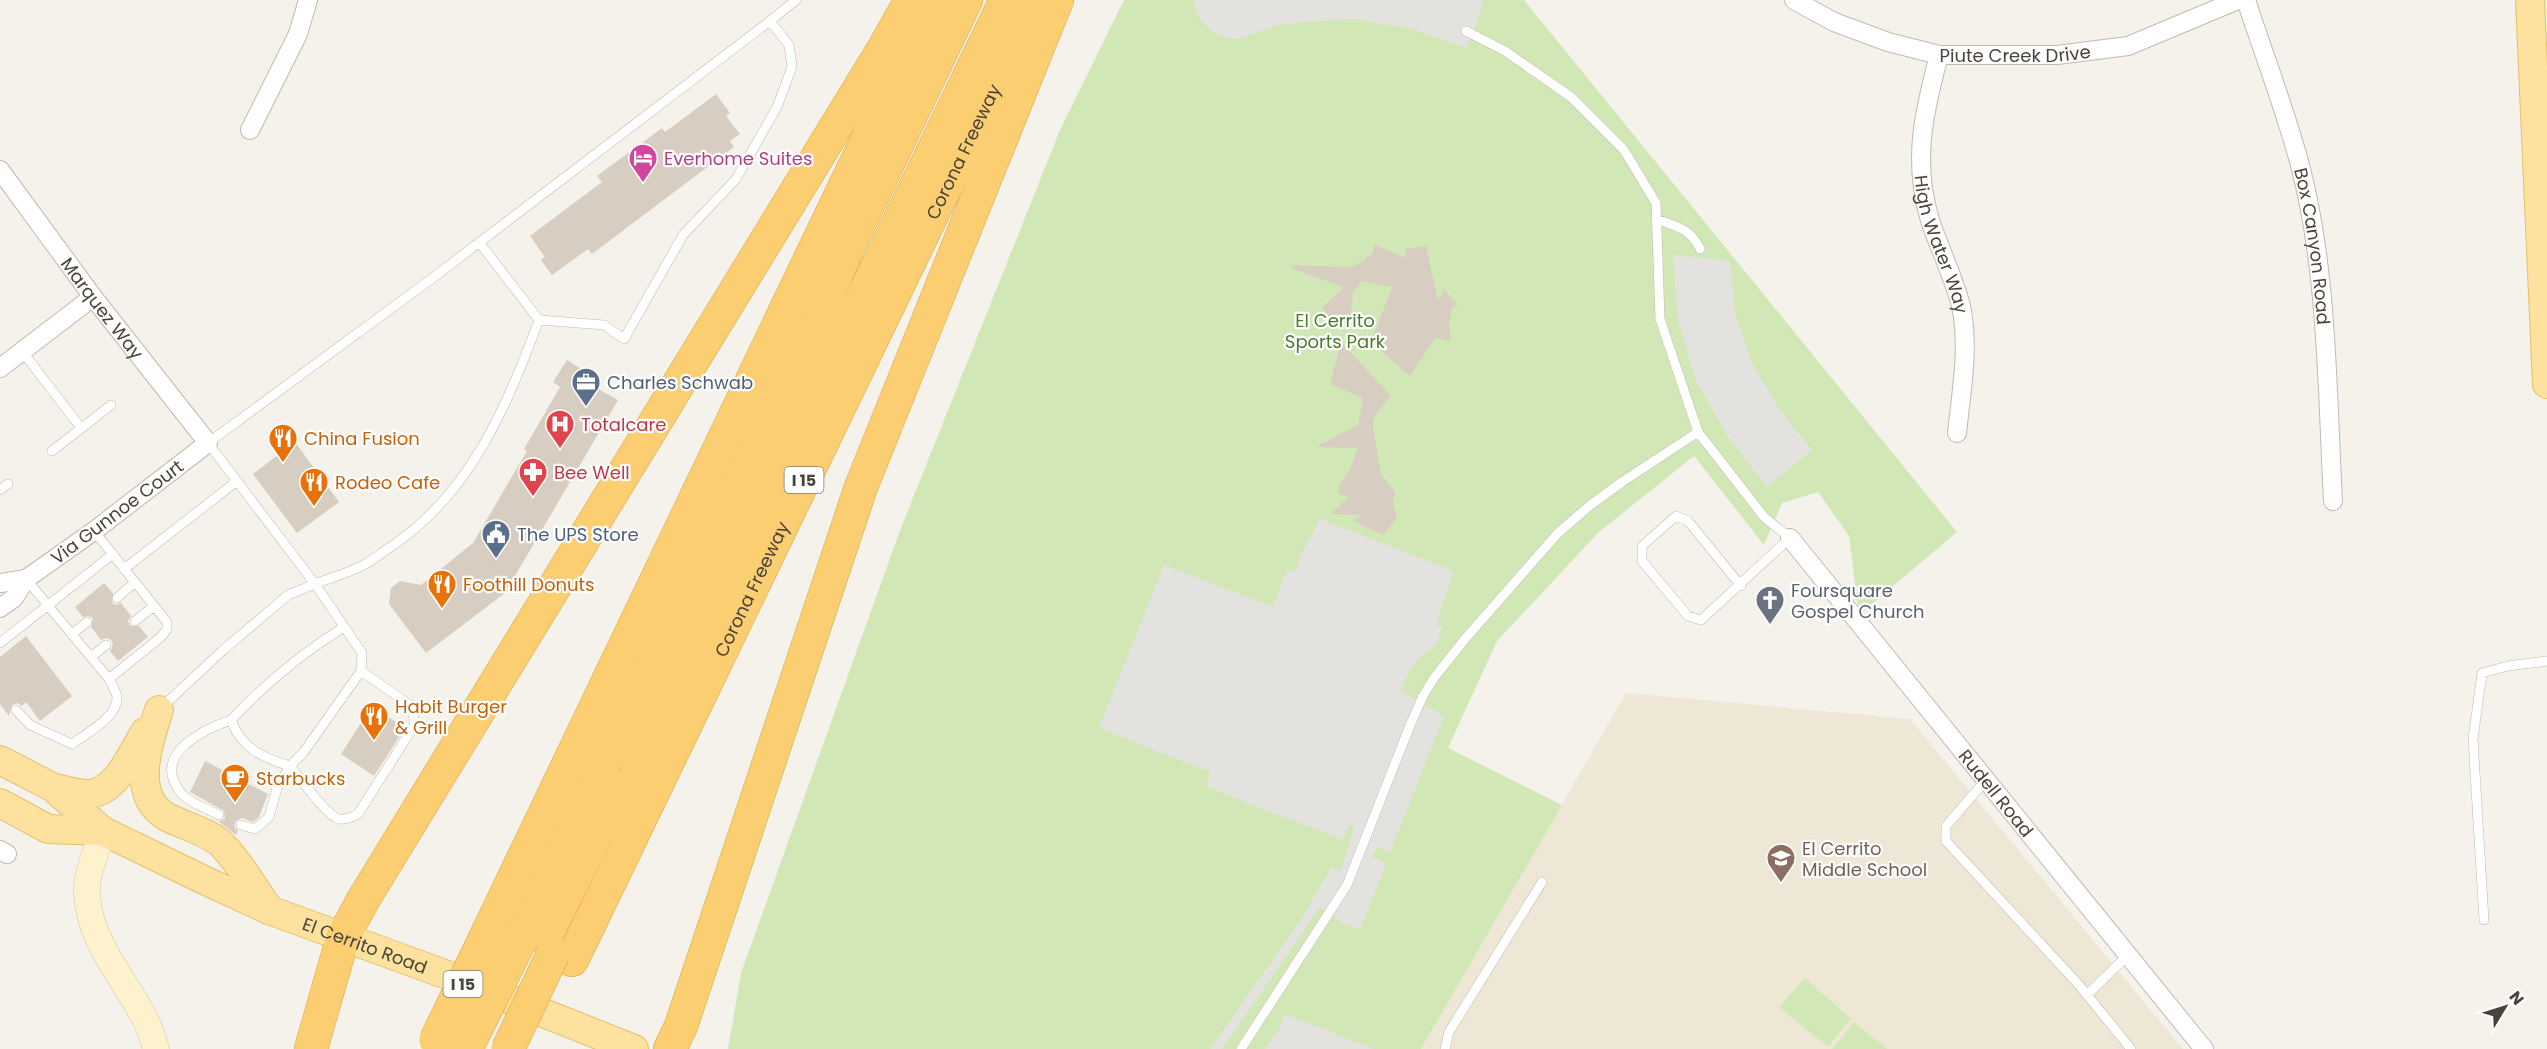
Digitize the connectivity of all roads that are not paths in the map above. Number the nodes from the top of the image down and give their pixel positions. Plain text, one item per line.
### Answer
1 (308, 0) edge
2 (796, 0) edge
3 (911, 0) edge
4 (934, 0) edge
5 (966, 0) edge
6 (1006, 0) edge
7 (1036, 0) edge
8 (1057, 0) edge
9 (1794, 0) edge
10 (2238, 0) edge
11 (2246, 0) edge
12 (2529, 0) edge
13 (770, 21) junction
14 (1466, 31) dead end
15 (1939, 55) junction
16 (250, 130) dead end
17 (0, 170) edge
18 (1656, 219) junction
19 (479, 242) junction
20 (849, 245) junction
21 (1700, 249) dead end
22 (93, 297) junction
23 (539, 320) junction
24 (2546, 330) edge
25 (22, 351) junction
26 (0, 368) edge
27 (2547, 384) edge
28 (111, 405) dead end
29 (81, 428) junction
30 (1698, 432) junction
31 (1957, 434) dead end
32 (208, 443) junction
33 (52, 451) dead end
34 (237, 481) junction
35 (2333, 501) dead end
36 (94, 531) junction
37 (1790, 538) junction
38 (113, 554) junction
39 (124, 569) junction
40 (26, 579) junction
41 (135, 582) junction
42 (0, 583) edge
43 (315, 584) junction
44 (1741, 586) junction
45 (117, 598) dead end
46 (48, 606) junction
47 (153, 606) junction
48 (0, 608) edge
49 (135, 621) dead end
50 (637, 621) junction
51 (87, 622) dead end
52 (344, 627) junction
53 (72, 634) junction
54 (0, 644) edge
55 (106, 645) dead end
56 (91, 657) junction
57 (2547, 661) edge
58 (361, 671) junction
59 (109, 679) junction
60 (16, 710) dead end
61 (159, 710) junction
62 (231, 720) junction
63 (0, 760) edge
64 (290, 766) junction
65 (1986, 780) junction
66 (52, 787) junction
67 (0, 803) edge
68 (219, 815) dead end
69 (241, 825) dead end
70 (103, 831) junction
71 (1542, 882) dead end
72 (269, 910) junction
73 (2484, 920) dead end
74 (343, 937) junction
75 (546, 950) junction
76 (2128, 955) junction
77 (2087, 996) junction
78 (433, 1045) edge
79 (156, 1049) edge
80 (311, 1049) edge
81 (466, 1049) edge
82 (492, 1049) edge
83 (508, 1049) edge
84 (530, 1049) edge
85 (634, 1049) edge
86 (670, 1049) edge
87 (1241, 1049) edge
88 (1445, 1049) edge
89 (2131, 1049) edge
90 (2204, 1049) edge

1 - 16 street
2 - 13 lane
3 - 74 highway
4 - 50 highway, I 15
5 - 20 highway
6 - 75 highway
7 - 75 highway, Corona Freeway / I 15
8 - 86 highway
9 - 15 street, Piute Creek Drive
10 - 15 street, Piute Creek Drive
11 - 35 street, Box Canyon Road
12 - 24 main road
13 - 19 lane
13 - 23 lane
14 - 18 lane
15 - 31 street, High Water Way
17 - 22 street, Marquez Way
18 - 21 lane
18 - 30 lane
19 - 23 lane
19 - 32 lane
20 - 50 highway
20 - 75 highway
22 - 25 street
22 - 32 street, Marquez Way
23 - 43 lane
24 - 27 main road
25 - 26 street
25 - 29 lane
28 - 29 lane
29 - 33 lane
30 - 37 lane
30 - 87 lane
32 - 34 lane
32 - 36 street, Via Gunnoe Court
34 - 39 lane
34 - 43 lane
36 - 38 lane
36 - 40 street, Via Gunnoe Court
37 - 44 lane
37 - 65 street, Rudell Road
38 - 39 lane
38 - 46 lane
39 - 41 lane
40 - 42 street, Via Gunnoe Court
40 - 46 lane
40 - 48 street, Via Gunnoe Court
41 - 45 lane
41 - 47 lane
43 - 52 lane
43 - 61 lane
44 - 44 lane
46 - 53 lane
46 - 54 lane
47 - 49 lane
47 - 59 lane
50 - 78 highway, I 15, bridge
51 - 53 lane
52 - 58 lane
52 - 62 lane
53 - 56 lane
55 - 56 lane
56 - 59 lane
57 - 73 lane
58 - 64 lane
58 - 64 lane
59 - 60 lane
61 - 66 main road
61 - 72 main road
62 - 64 lane
62 - 68 lane
63 - 66 main road
64 - 69 lane
65 - 76 street, Rudell Road
65 - 77 lane
66 - 70 main road
67 - 70 main road
70 - 72 main road, El Cerrito Road
70 - 79 main road
71 - 88 lane
72 - 74 main road, El Cerrito Road
74 - 80 highway
74 - 85 main road, El Cerrito Road
75 - 81 highway, bridge
75 - 82 highway
75 - 83 highway, bridge
75 - 84 highway, Corona Freeway / I 15
76 - 77 lane
76 - 90 street, Rudell Road
77 - 89 lane

